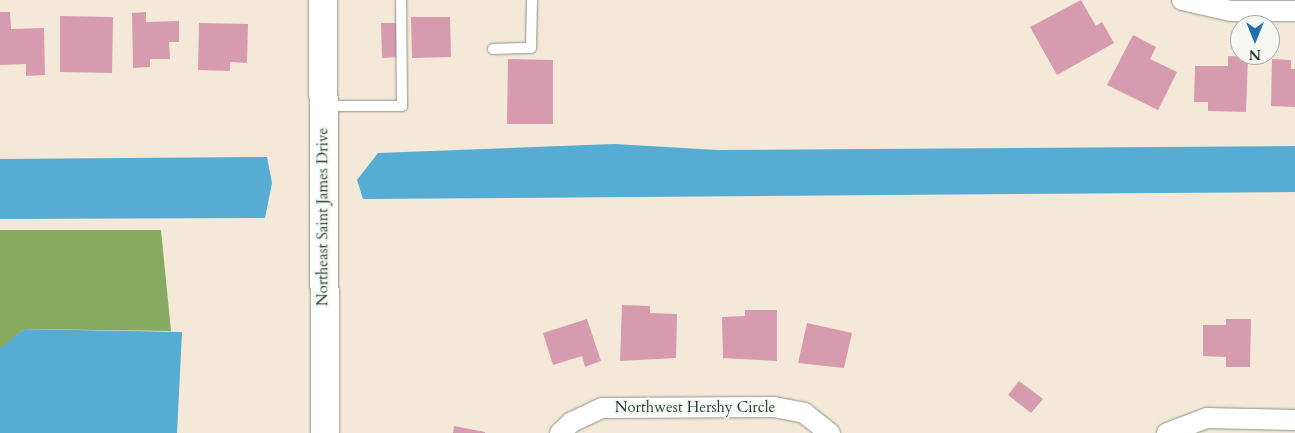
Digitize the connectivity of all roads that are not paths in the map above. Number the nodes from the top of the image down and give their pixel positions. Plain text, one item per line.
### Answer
1 (324, 0) edge
2 (401, 0) edge
3 (532, 0) edge
4 (1182, 0) edge
5 (1295, 11) edge
6 (493, 49) dead end
7 (323, 106) junction
8 (1295, 420) edge
9 (325, 433) edge
10 (560, 433) edge
11 (830, 433) edge
12 (1167, 433) edge

1 - 7 main road, Northeast Saint James Drive
2 - 7 lane
3 - 6 lane
4 - 5 street
7 - 9 main road, Northeast Saint James Drive
8 - 12 street
10 - 11 street, Northwest Hershy Circle

